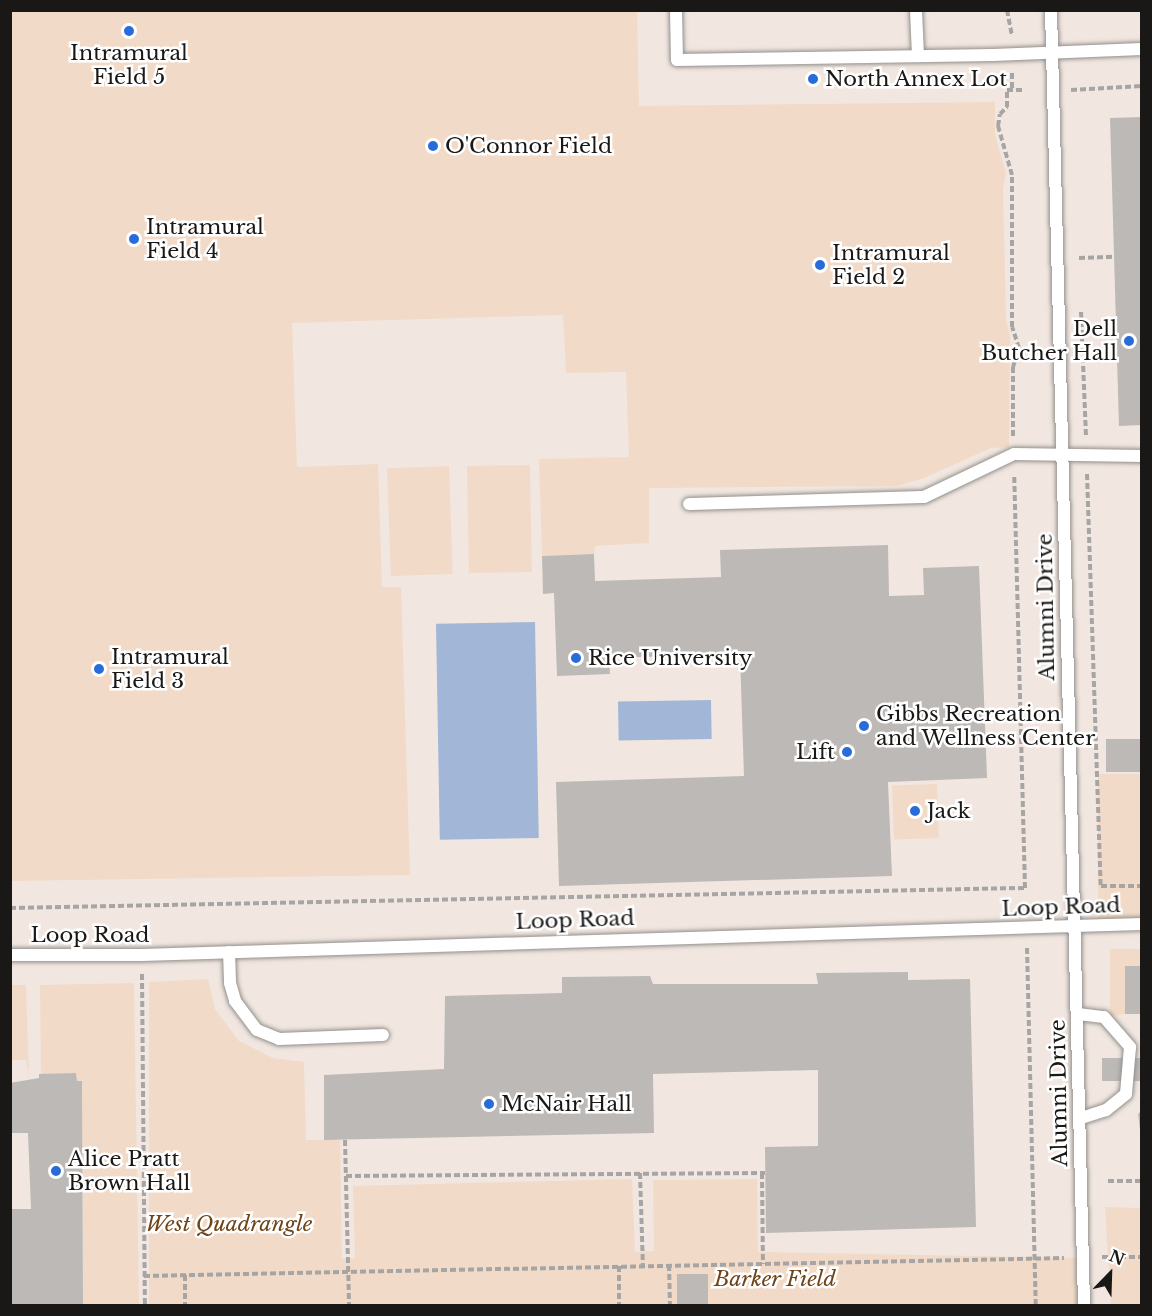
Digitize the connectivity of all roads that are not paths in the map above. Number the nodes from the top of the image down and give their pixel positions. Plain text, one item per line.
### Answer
1 (676, 10) edge
2 (916, 10) edge
3 (1050, 10) edge
4 (1142, 49) edge
5 (1051, 51) junction
6 (918, 55) junction
7 (1062, 452) junction
8 (1142, 456) edge
9 (688, 504) dead end
10 (1142, 924) edge
11 (1074, 927) junction
12 (229, 952) junction
13 (10, 955) edge
14 (1078, 1014) junction
15 (382, 1035) dead end
16 (1079, 1119) junction
17 (1084, 1305) edge

1 - 6 lane
2 - 6 lane
3 - 5 lane, Alumni Drive
4 - 5 lane
5 - 6 lane
5 - 7 lane, Alumni Drive
7 - 8 lane
7 - 9 lane
7 - 11 lane, Alumni Drive
10 - 11 lane, Loop Road
11 - 12 lane, Loop Road
11 - 14 lane, Alumni Drive
12 - 13 lane, Loop Road
12 - 15 lane
14 - 16 lane, Alumni Drive
14 - 16 lane
16 - 17 lane, Alumni Drive

